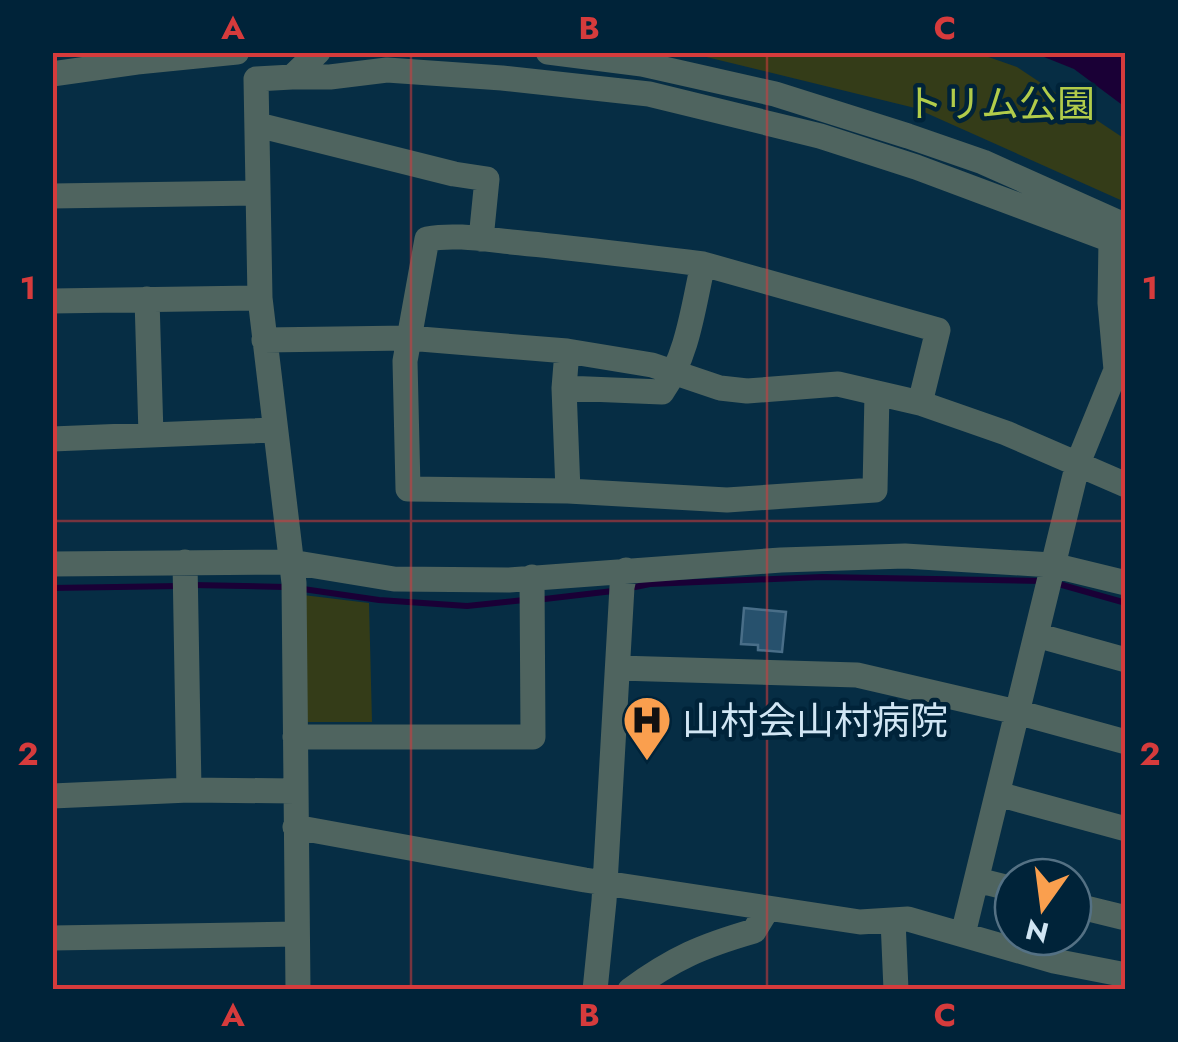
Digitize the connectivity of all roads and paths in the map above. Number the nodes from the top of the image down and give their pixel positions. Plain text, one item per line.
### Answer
1 (237, 52) edge
2 (318, 52) edge
3 (548, 52) edge
4 (52, 74) edge
5 (292, 77) junction
6 (258, 125) junction
7 (257, 193) junction
8 (52, 196) edge
9 (1120, 236) edge
10 (481, 239) junction
11 (703, 264) junction
12 (260, 298) junction
13 (147, 299) junction
14 (52, 301) edge
15 (408, 338) junction
16 (264, 340) junction
17 (568, 351) junction
18 (1121, 369) edge
19 (675, 373) junction
20 (564, 388) junction
21 (876, 393) junction
22 (920, 404) junction
23 (275, 430) junction
24 (151, 435) junction
25 (52, 439) edge
26 (1078, 463) junction
27 (1126, 485) edge
28 (568, 491) junction
29 (52, 564) edge
30 (185, 577) junction
31 (1049, 577) junction
32 (293, 583) junction
33 (1126, 583) edge
34 (623, 587) junction
35 (532, 590) junction
36 (1036, 634) junction
37 (1126, 660) edge
38 (618, 668) junction
39 (1017, 712) junction
40 (295, 736) junction
41 (1126, 742) edge
42 (188, 790) junction
43 (295, 791) junction
44 (998, 794) junction
45 (52, 796) edge
46 (295, 828) junction
47 (1126, 828) edge
48 (977, 880) junction
49 (605, 883) junction
50 (993, 884) edge
51 (768, 908) junction
52 (1093, 910) edge
53 (1126, 918) edge
54 (893, 920) junction
55 (296, 934) junction
56 (964, 934) junction
57 (52, 938) edge
58 (1126, 975) edge
59 (298, 990) edge
60 (595, 990) edge
61 (630, 990) edge
62 (896, 990) edge

1 - 4 street
2 - 5 street
3 - 9 street
5 - 6 street
5 - 9 street
6 - 7 street
6 - 10 street
7 - 8 street
7 - 12 street
9 - 18 street
10 - 11 street
10 - 15 street
11 - 19 street
11 - 22 street
12 - 13 street
12 - 16 street
13 - 14 street
13 - 24 street
15 - 16 street
15 - 17 street
15 - 28 street
16 - 23 street
17 - 19 street
17 - 20 street
18 - 26 street
19 - 20 street
19 - 21 street
20 - 28 street
21 - 22 street
21 - 28 street
22 - 26 street
23 - 24 street
23 - 32 street
24 - 25 street
26 - 27 street
26 - 31 street
29 - 30 street
30 - 32 street
30 - 42 street
31 - 33 street
31 - 34 street
31 - 36 street
32 - 35 street
32 - 40 street
34 - 35 street
34 - 38 street
35 - 40 street
36 - 37 street
36 - 39 street
38 - 39 street
38 - 49 street
39 - 41 street
39 - 44 street
40 - 43 street
42 - 43 street
42 - 45 street
43 - 46 street
44 - 47 street
44 - 48 street
46 - 49 street
46 - 55 street
48 - 50 street
48 - 56 street
49 - 51 street
49 - 60 street
51 - 54 street
51 - 61 street
52 - 53 street
54 - 56 street
54 - 62 street
55 - 57 street
55 - 59 street
56 - 58 street

